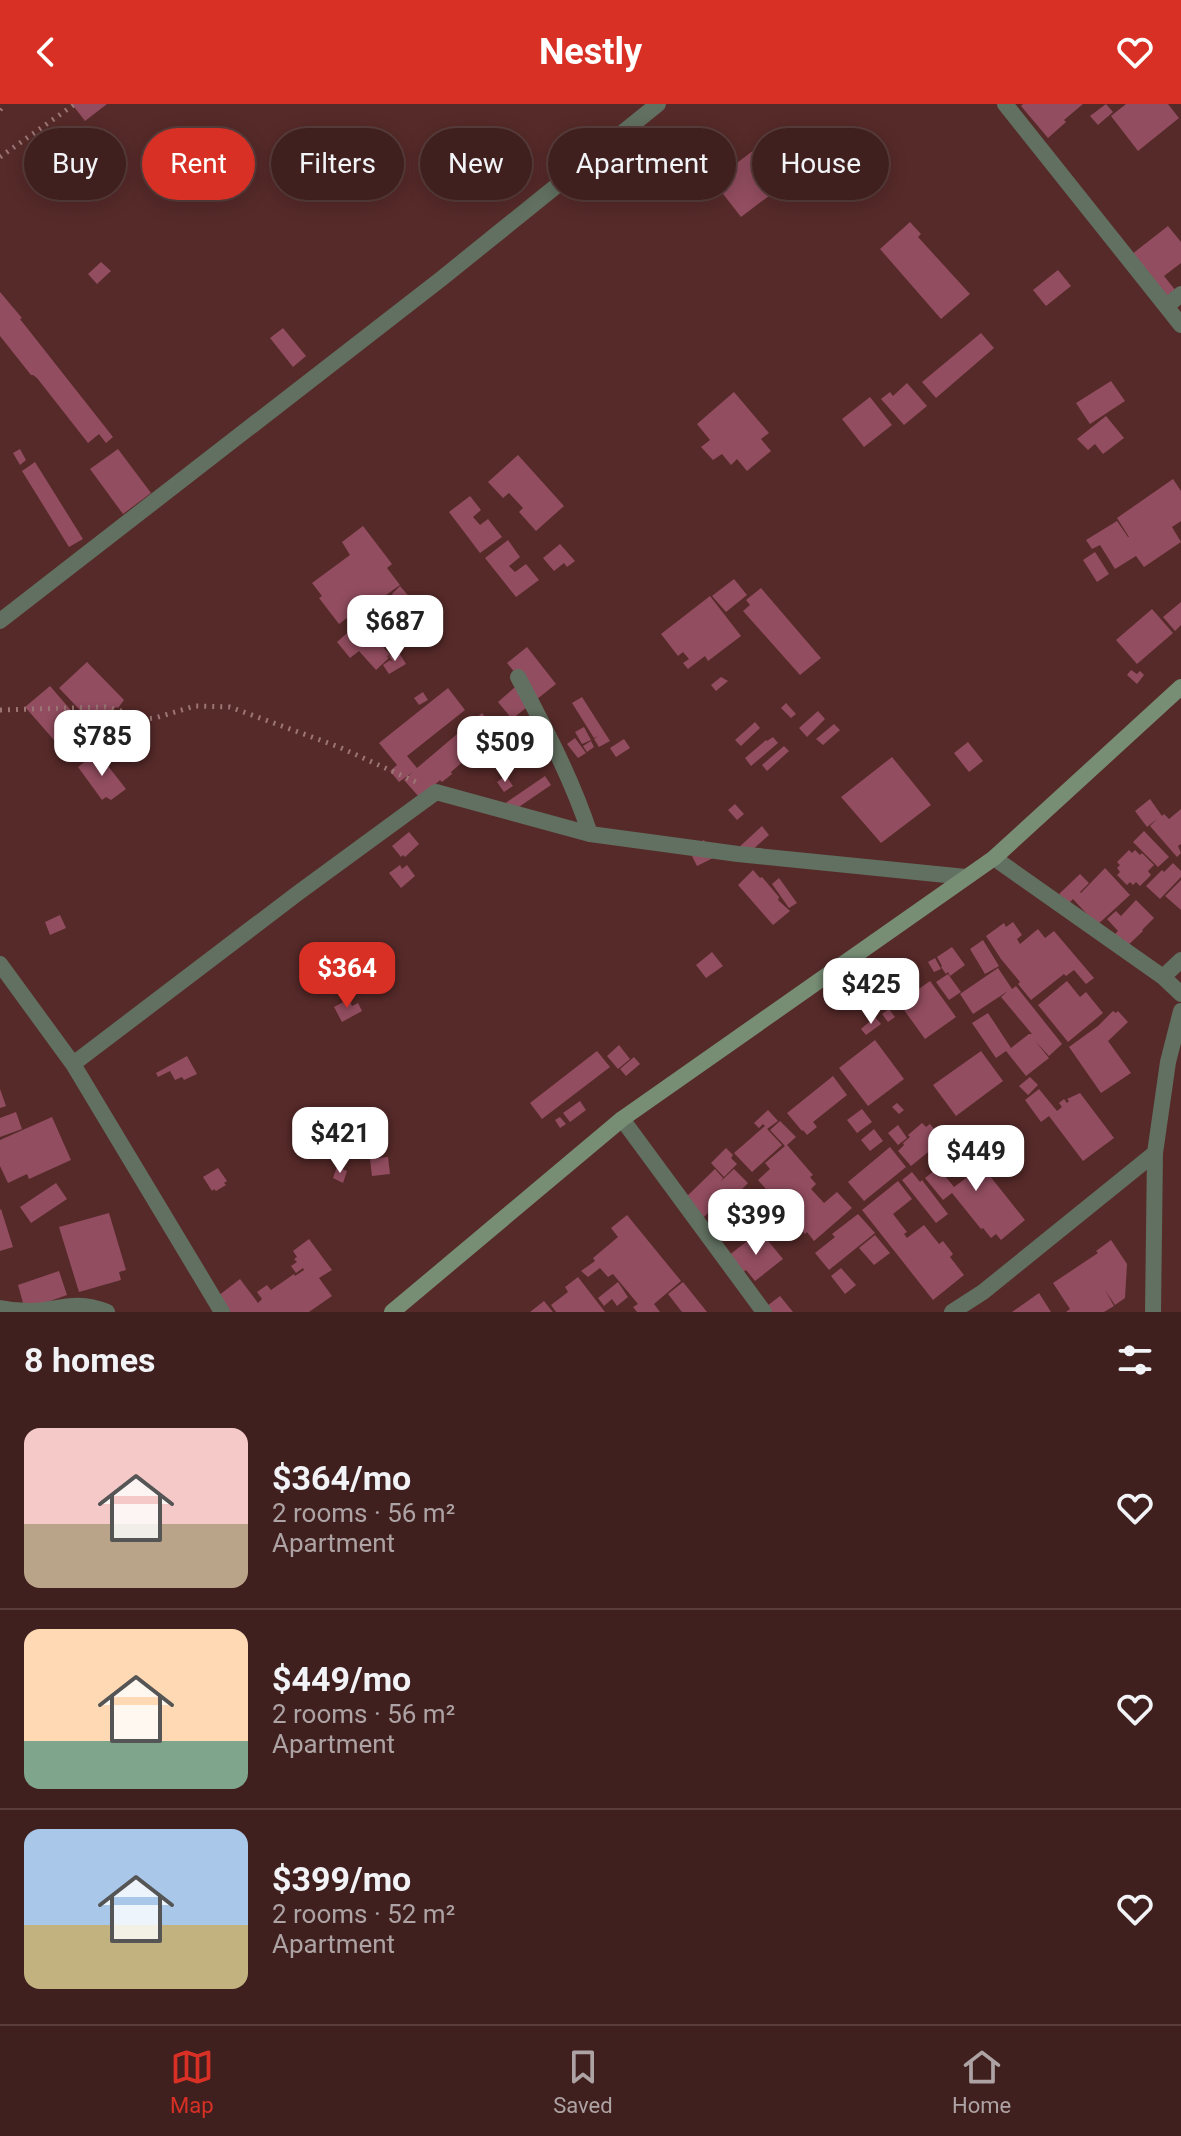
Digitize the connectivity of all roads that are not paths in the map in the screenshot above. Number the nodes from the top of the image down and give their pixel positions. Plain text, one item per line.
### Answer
1 (658, 104) edge
2 (1005, 104) edge
3 (1181, 294) edge
4 (1167, 306) junction
5 (1181, 325) edge
6 (0, 621) edge
7 (518, 677) dead end
8 (1181, 687) edge
9 (590, 834) junction
10 (994, 858) junction
11 (966, 877) junction
12 (1181, 960) edge
13 (0, 964) edge
14 (1163, 977) junction
15 (1181, 994) edge
16 (1181, 1011) edge
17 (73, 1064) junction
18 (622, 1119) junction
19 (1155, 1153) junction
20 (0, 1308) edge
21 (214, 1310) edge
22 (107, 1312) edge
23 (392, 1312) edge
24 (764, 1312) edge
25 (952, 1312) edge
26 (1153, 1312) edge

1 - 6 street
2 - 4 street
3 - 4 street
4 - 5 street
7 - 9 street
8 - 10 main road
9 - 11 street
9 - 17 street
10 - 11 main road
10 - 14 street
11 - 18 main road
12 - 14 street
13 - 17 street
14 - 15 street
16 - 19 street
17 - 21 street
18 - 23 main road
18 - 24 street
19 - 25 street
19 - 26 street
20 - 22 street

